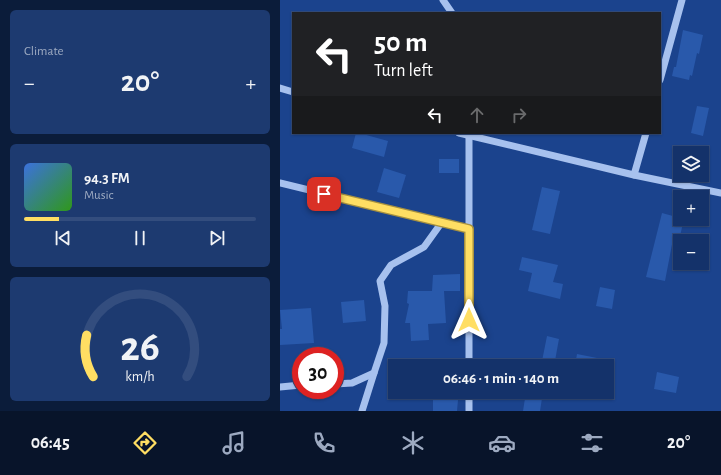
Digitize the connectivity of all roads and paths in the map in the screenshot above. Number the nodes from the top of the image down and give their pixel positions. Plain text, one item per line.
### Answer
1 (443, 0) edge
2 (682, 0) edge
3 (451, 12) edge
4 (661, 76) edge
5 (280, 88) edge
6 (292, 92) edge
7 (463, 134) edge
8 (646, 134) edge
9 (470, 136) junction
10 (634, 175) junction
11 (280, 183) edge
12 (721, 193) edge
13 (442, 222) junction
14 (469, 229) junction
15 (469, 359) edge
16 (374, 373) junction
17 (344, 383) edge
18 (292, 385) edge
19 (280, 386) edge
20 (469, 399) edge
21 (362, 411) edge
22 (469, 411) edge

1 - 3 street
2 - 4 street
5 - 6 street
7 - 9 street
8 - 10 street
9 - 10 street
9 - 14 street
10 - 12 street
11 - 13 street
13 - 14 street
13 - 16 street
14 - 15 street
16 - 17 street
16 - 21 street
18 - 19 street
20 - 22 street

